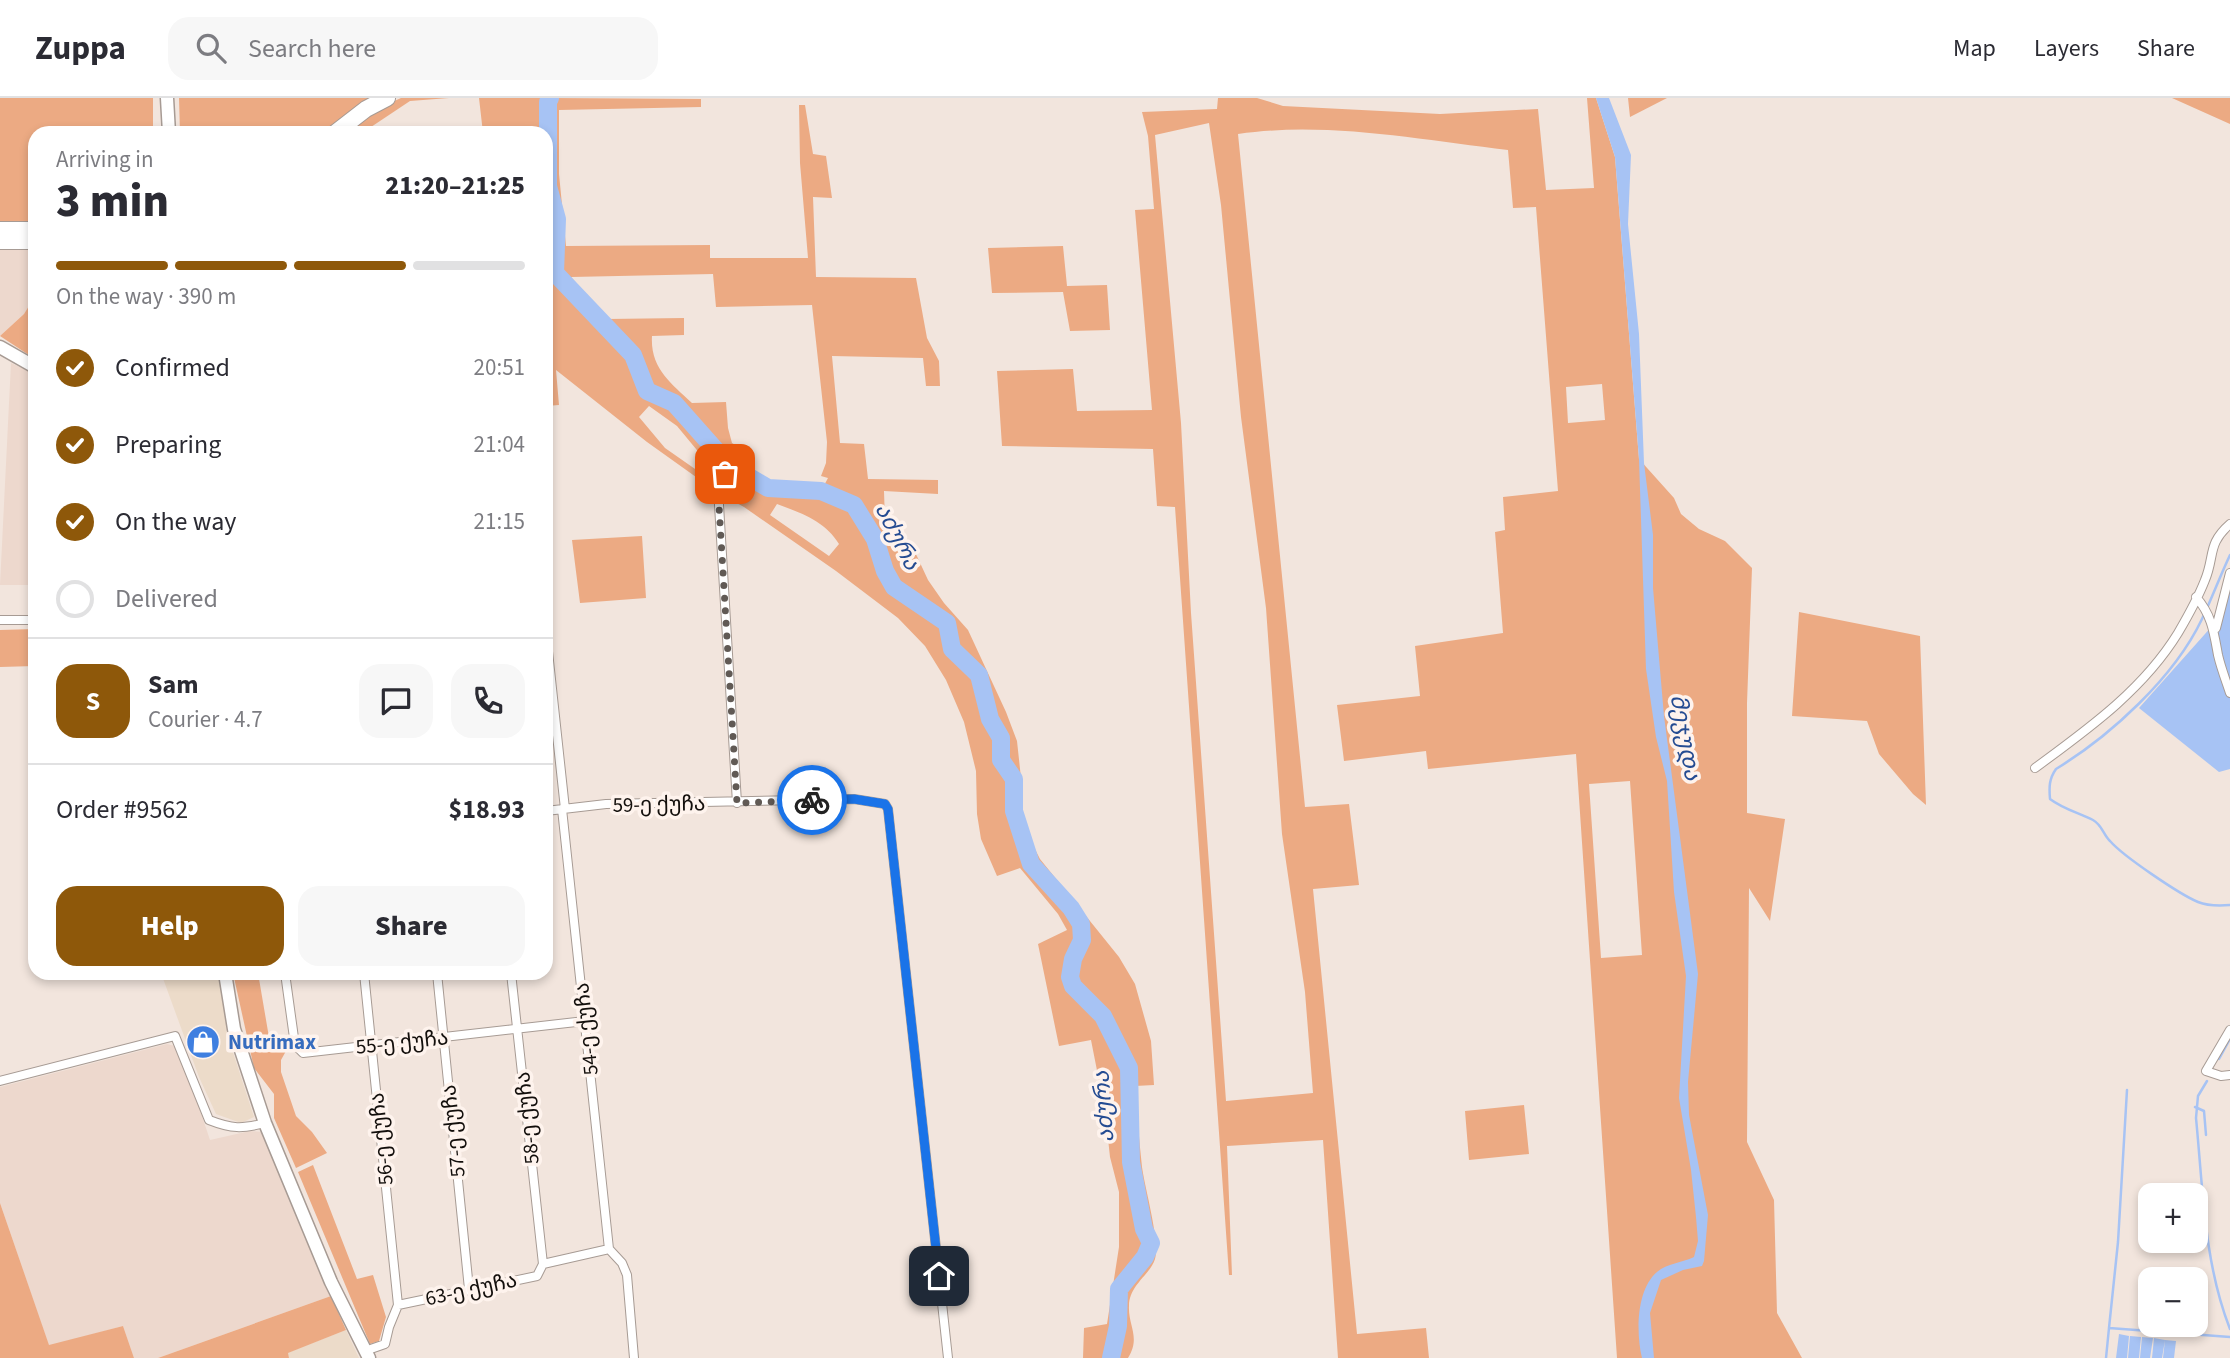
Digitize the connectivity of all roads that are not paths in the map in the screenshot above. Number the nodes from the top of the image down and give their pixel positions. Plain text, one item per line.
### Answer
1 (167, 98) edge
2 (387, 98) edge
3 (169, 126) edge
4 (344, 126) edge
5 (0, 230) edge
6 (28, 230) edge
7 (0, 241) edge
8 (28, 241) edge
9 (0, 347) edge
10 (28, 363) edge
11 (725, 474) dead end
12 (2230, 527) edge
13 (2230, 572) edge
14 (2196, 597) junction
15 (28, 620) edge
16 (0, 621) edge
17 (2215, 631) junction
18 (2230, 694) edge
19 (553, 707) edge
20 (2035, 768) dead end
21 (737, 803) junction
22 (563, 809) junction
23 (553, 810) edge
24 (226, 980) edge
25 (286, 980) edge
26 (365, 980) edge
27 (438, 980) edge
28 (512, 980) edge
29 (585, 1021) junction
30 (516, 1029) junction
31 (2230, 1030) edge
32 (444, 1037) junction
33 (371, 1045) junction
34 (2230, 1075) edge
35 (0, 1081) edge
36 (265, 1123) junction
37 (609, 1249) junction
38 (543, 1264) junction
39 (470, 1289) junction
40 (398, 1305) junction
41 (367, 1354) edge
42 (635, 1358) edge
43 (948, 1358) edge

1 - 3 main road
2 - 4 highway
5 - 6 highway
7 - 8 highway
9 - 10 main road
11 - 21 street
12 - 14 street
13 - 17 street
14 - 17 street
14 - 20 street
15 - 16 street
17 - 18 street
19 - 22 street, 54-ე ქუჩა
21 - 22 street, 59-ე ქუჩა
21 - 43 street, 59-ე ქუჩა
22 - 23 street, 59-ე ქუჩა
22 - 29 street, 54-ე ქუჩა
24 - 36 main road
25 - 33 street, 55-ე ქუჩა
26 - 33 street, 56-ე ქუჩა
27 - 32 street, 57-ე ქუჩა
28 - 30 street, 58-ე ქუჩა
29 - 30 street, 55-ე ქუჩა
29 - 37 street, 54-ე ქუჩა
30 - 32 street, 55-ე ქუჩა
30 - 38 street, 58-ე ქუჩა
31 - 34 street
32 - 33 street, 55-ე ქუჩა
32 - 39 street, 57-ე ქუჩა
33 - 40 street, 56-ე ქუჩა
35 - 36 street
36 - 41 main road
37 - 38 street, 63-ე ქუჩა
37 - 42 street
38 - 39 street, 63-ე ქუჩა
39 - 40 street, 63-ე ქუჩა
40 - 41 street, 63-ე ქუჩა

